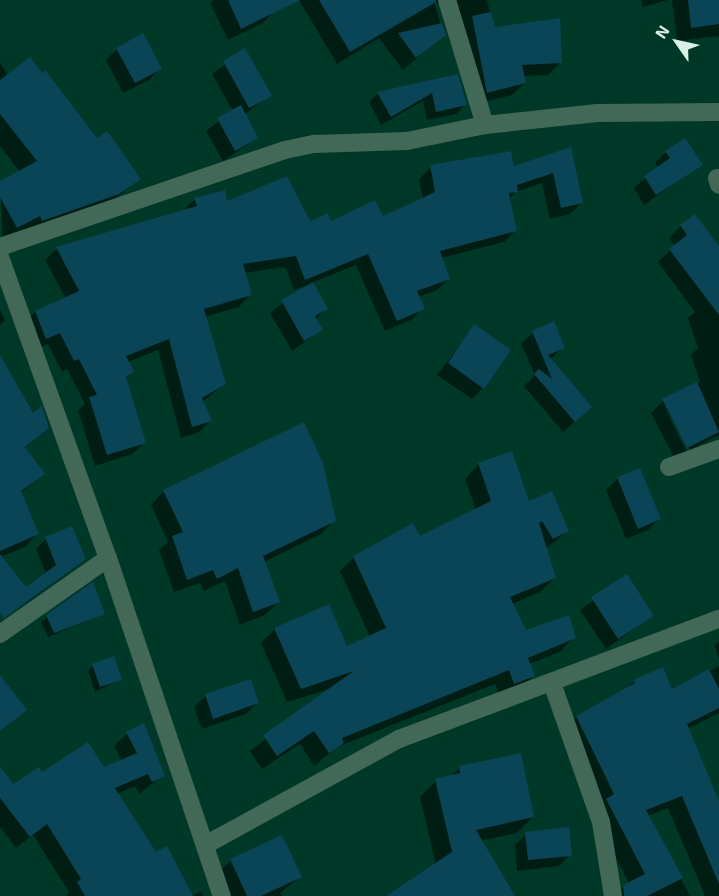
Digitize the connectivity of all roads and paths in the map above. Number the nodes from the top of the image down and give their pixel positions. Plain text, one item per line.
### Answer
1 (447, 0) edge
2 (719, 112) edge
3 (485, 125) junction
4 (0, 247) edge
5 (0, 257) edge
6 (719, 449) edge
7 (669, 467) dead end
8 (108, 558) junction
9 (719, 619) edge
10 (0, 634) edge
11 (552, 683) junction
12 (207, 844) junction
13 (222, 896) edge
14 (612, 896) edge

1 - 3 street
2 - 3 street
3 - 4 street
5 - 8 street
6 - 7 street
8 - 10 street
8 - 12 street
9 - 11 street
11 - 12 street
11 - 14 street
12 - 13 street

